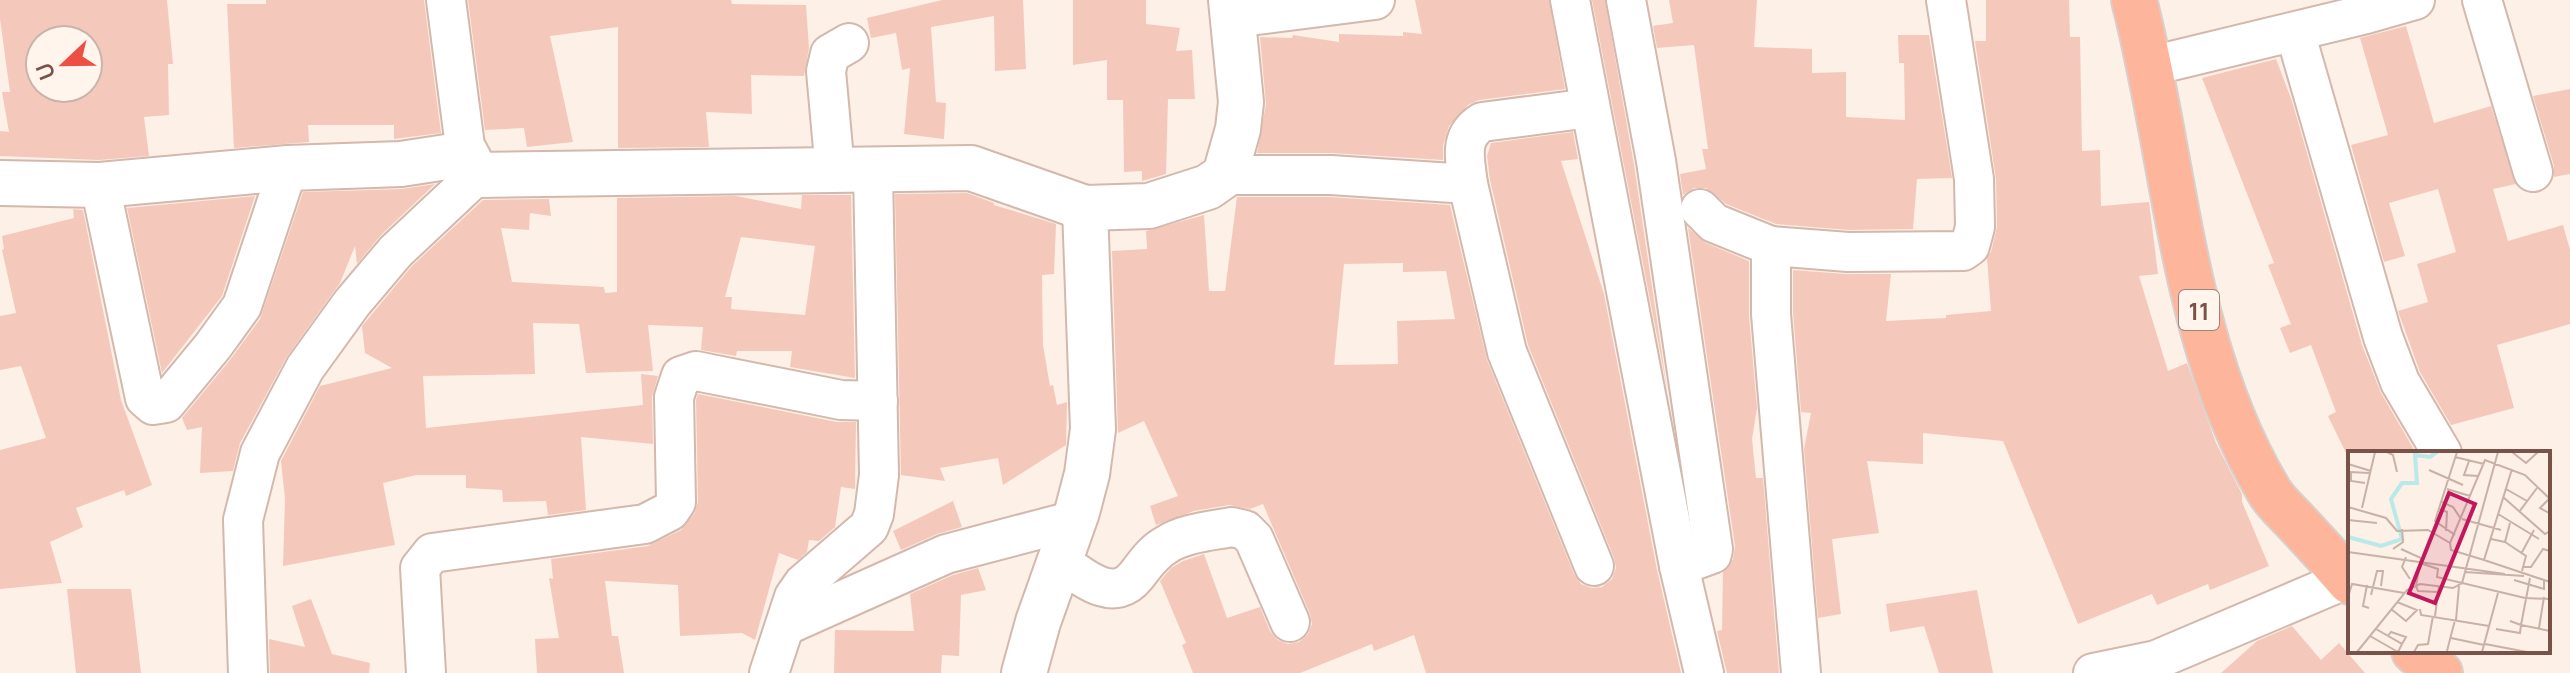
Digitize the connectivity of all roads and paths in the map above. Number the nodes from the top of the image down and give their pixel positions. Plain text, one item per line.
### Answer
1 (446, 0) edge
2 (1375, 0) edge
3 (1570, 0) edge
4 (1626, 0) edge
5 (1946, 0) edge
6 (2134, 0) edge
7 (2415, 0) edge
8 (2482, 0) edge
9 (2364, 7) edge
10 (1232, 9) edge
11 (2295, 32) junction
12 (849, 43) dead end
13 (2151, 66) junction
14 (1590, 108) junction
15 (471, 164) junction
16 (288, 168) junction
17 (854, 171) junction
18 (2533, 172) dead end
19 (1225, 175) junction
20 (0, 183) edge
21 (1468, 184) junction
22 (100, 185) junction
23 (1085, 208) junction
24 (1700, 209) dead end
25 (1771, 246) junction
26 (878, 401) junction
27 (2441, 451) edge
28 (1075, 520) junction
29 (1060, 561) junction
30 (1594, 566) dead end
31 (1679, 566) junction
32 (2346, 572) edge
33 (1290, 622) dead end
34 (785, 626) junction
35 (2416, 653) edge
36 (2161, 666) edge
37 (248, 673) edge
38 (426, 673) edge
39 (769, 673) edge
40 (1024, 673) edge
41 (1704, 673) edge
42 (1801, 673) edge
43 (2093, 673) edge
44 (2440, 673) edge

1 - 15 street
2 - 10 street
3 - 14 street
4 - 31 street
5 - 25 street
6 - 13 highway, 11
7 - 9 street
8 - 18 street
9 - 11 street
10 - 19 street
11 - 13 street
11 - 27 street
12 - 17 street
13 - 32 highway, 11
14 - 21 street
14 - 31 street
15 - 16 street
15 - 17 street
15 - 37 street
16 - 22 street
16 - 22 street
17 - 23 street
17 - 26 street
19 - 21 street
19 - 23 street
20 - 22 street
21 - 30 street
23 - 28 street
24 - 25 street
25 - 42 street
26 - 34 street
26 - 38 street
28 - 29 street
28 - 34 street
29 - 33 street
29 - 40 street
31 - 41 street
32 - 36 street
34 - 39 street
35 - 44 highway
36 - 43 street

